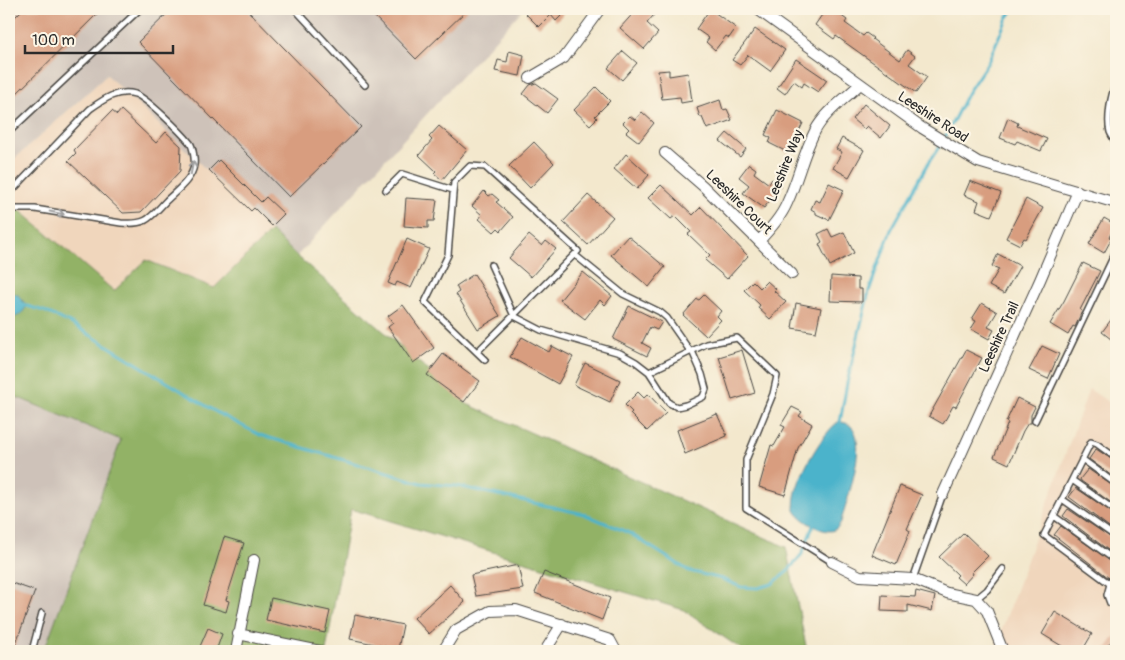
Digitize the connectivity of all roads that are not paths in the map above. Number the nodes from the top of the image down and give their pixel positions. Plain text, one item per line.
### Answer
1 (140, 9) edge
2 (295, 9) edge
3 (600, 9) edge
4 (757, 9) edge
5 (530, 78) dead end
6 (366, 84) dead end
7 (860, 84) junction
8 (1116, 86) edge
9 (9, 132) edge
10 (1116, 143) edge
11 (665, 153) dead end
12 (386, 190) dead end
13 (453, 190) junction
14 (1078, 191) junction
15 (9, 194) edge
16 (1116, 203) edge
17 (9, 209) edge
18 (760, 240) junction
19 (1116, 251) edge
20 (576, 253) junction
21 (491, 266) dead end
22 (792, 274) dead end
23 (514, 316) junction
24 (691, 351) junction
25 (477, 352) junction
26 (485, 360) dead end
27 (649, 372) junction
28 (1035, 421) dead end
29 (1116, 458) edge
30 (1082, 459) junction
31 (1072, 480) junction
32 (1116, 484) edge
33 (943, 494) joint
34 (1062, 499) junction
35 (1116, 511) edge
36 (1054, 516) junction
37 (1116, 537) edge
38 (254, 560) dead end
39 (1116, 561) edge
40 (832, 562) joint
41 (1003, 569) dead end
42 (1116, 575) edge
43 (913, 579) junction
44 (1110, 584) junction
45 (976, 599) junction
46 (1116, 606) edge
47 (42, 613) dead end
48 (562, 624) junction
49 (238, 634) junction
50 (32, 651) edge
51 (236, 651) edge
52 (320, 651) edge
53 (443, 651) edge
54 (545, 651) edge
55 (616, 651) edge
56 (1003, 651) edge

1 - 9 lane
2 - 6 lane
3 - 5 street
4 - 7 street, Leeshire Road
7 - 14 street, Leeshire Road
7 - 18 street, Leeshire Way
8 - 10 lane
11 - 18 street, Leeshire Court
12 - 13 lane
13 - 20 lane
13 - 25 lane
14 - 16 street, Leeshire Road
14 - 33 street, Leeshire Trail
17 -> 15 lane
18 - 22 street, Leeshire Court
19 - 28 lane
20 - 23 lane
20 - 24 lane
21 - 23 lane
23 - 25 lane
23 - 27 lane
24 - 27 lane
24 - 27 lane
24 - 40 lane
25 - 26 lane
29 - 30 lane
30 - 31 lane
30 - 32 lane
31 - 34 lane
31 - 35 lane
33 - 43 lane
34 - 36 lane
34 - 37 lane
36 - 39 lane
36 - 44 lane
38 - 49 street
40 - 43 street
41 - 45 lane
42 - 44 lane
43 - 45 street
44 - 46 lane
45 - 56 street
47 - 50 lane
48 - 53 street
48 - 54 street
48 - 55 street
49 - 51 street
49 - 52 street

